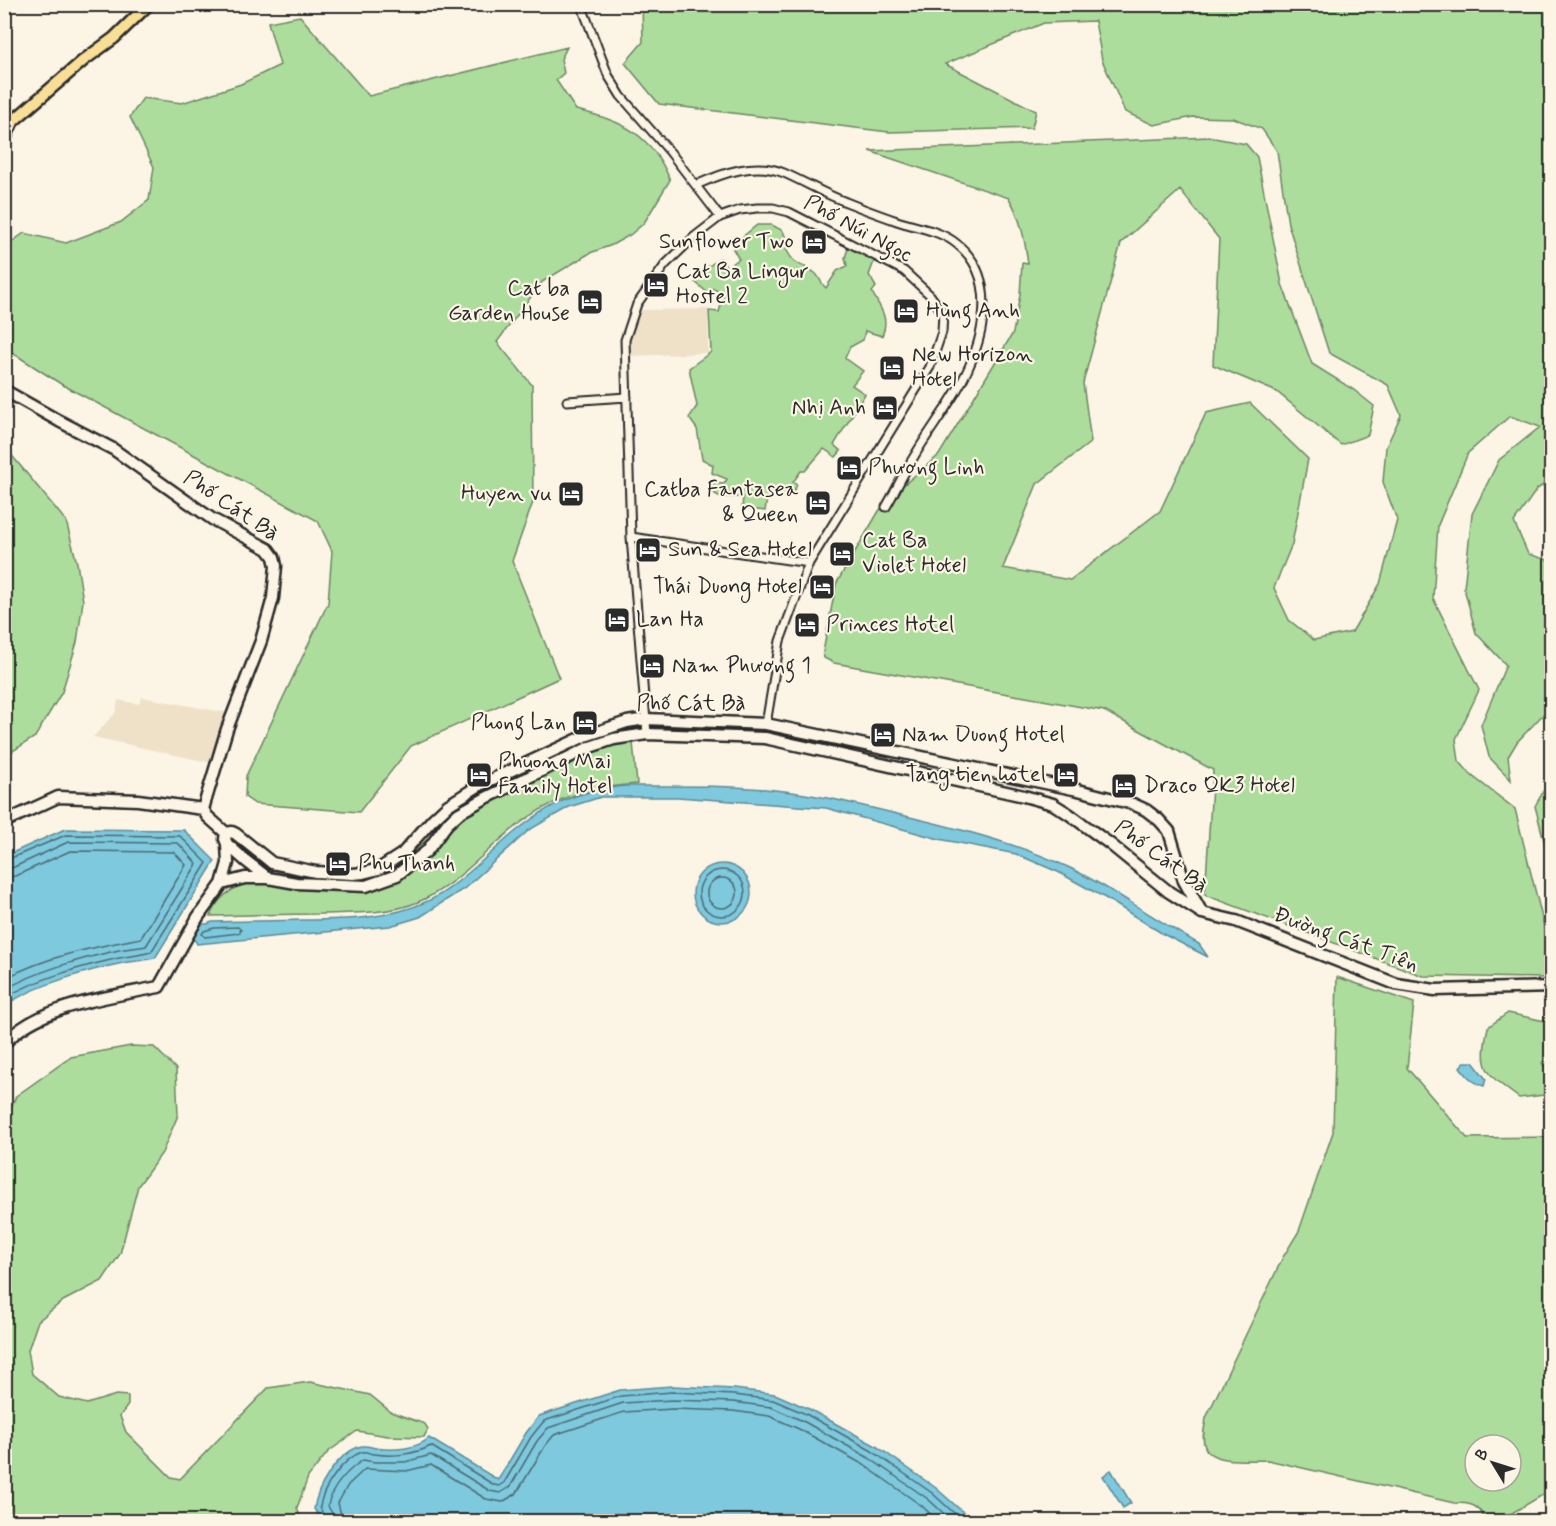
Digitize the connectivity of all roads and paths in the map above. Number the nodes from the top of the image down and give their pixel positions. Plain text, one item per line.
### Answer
1 (149, 4) edge
2 (581, 4) edge
3 (16, 120) junction
4 (4, 129) edge
5 (4, 146) edge
6 (696, 186) junction
7 (720, 217) junction
8 (4, 390) edge
9 (627, 397) junction
10 (567, 401) dead end
11 (886, 507) dead end
12 (631, 537) junction
13 (809, 563) junction
14 (646, 719) junction
15 (766, 724) junction
16 (647, 734) junction
17 (765, 738) junction
18 (930, 760) junction
19 (927, 774) junction
20 (494, 778) junction
21 (500, 790) junction
22 (203, 809) junction
23 (4, 822) edge
24 (227, 838) junction
25 (272, 863) junction
26 (379, 869) junction
27 (268, 878) junction
28 (383, 881) junction
29 (222, 884) junction
30 (1202, 913) junction
31 (1551, 987) edge
32 (4, 1044) edge

1 - 3 main road
2 - 6 street
3 - 4 main road
3 - 5 street
6 - 7 street
6 - 11 street
7 - 9 street, Phố Núi Ngọc
7 - 13 street, Phố Núi Ngọc
8 - 22 main road, Phố Cát Bà
9 - 10 street
9 - 12 street, Phố Núi Ngọc
12 - 13 street
12 - 14 street, Phố Núi Ngọc
13 - 15 street, Phố Núi Ngọc
14 - 15 main road, Phố Cát Bà
14 - 16 street, Phố Núi Ngọc
14 - 20 main road, Phố Cát Bà
15 - 17 main road
15 - 18 main road, Phố Cát Bà
16 - 17 main road, Phố Cát Bà
16 - 21 main road, Phố Cát Bà
17 - 19 main road, Phố Cát Bà
18 - 19 main road
18 - 30 main road, Phố Cát Bà
19 - 30 main road, Phố Cát Bà
20 - 21 main road
20 - 26 main road, Phố Cát Bà
21 - 28 main road, Phố Cát Bà
22 - 23 main road
22 - 24 main road, Phố Cát Bà
24 - 25 main road, Phố Cát Bà
24 - 27 main road, Phố Cát Bà
24 - 29 main road
25 - 26 main road, Phố Cát Bà
25 - 27 main road
26 - 28 main road
27 - 28 main road, Phố Cát Bà
27 - 29 main road
29 - 32 main road
30 - 31 main road, Đường Cát Tiên

